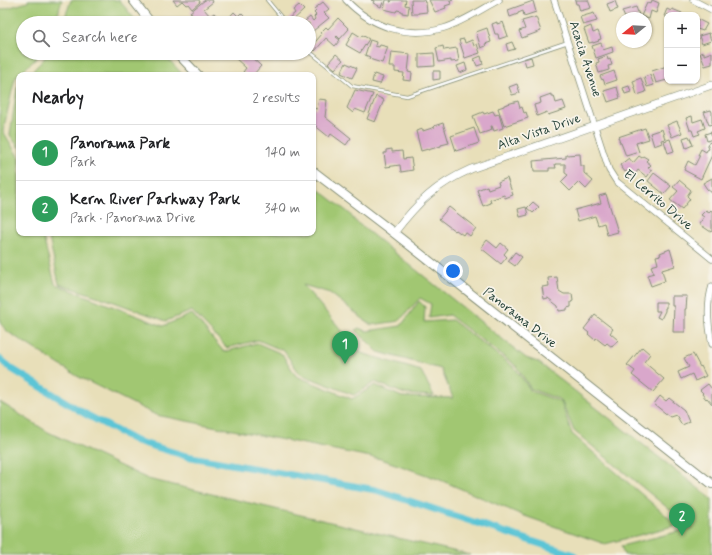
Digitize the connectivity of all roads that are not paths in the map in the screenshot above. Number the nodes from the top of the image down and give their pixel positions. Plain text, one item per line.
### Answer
1 (133, 0) edge
2 (267, 0) edge
3 (346, 0) edge
4 (499, 0) edge
5 (554, 0) edge
6 (693, 0) edge
7 (712, 10) edge
8 (146, 16) edge
9 (280, 16) edge
10 (568, 42) junction
11 (316, 57) edge
12 (184, 60) edge
13 (195, 72) edge
14 (712, 85) edge
15 (595, 125) junction
16 (316, 173) edge
17 (394, 233) junction
18 (712, 259) edge
19 (712, 286) edge
20 (712, 344) edge
21 (712, 484) edge

1 - 8 main road
2 - 9 lane
3 - 4 street
5 - 10 street, Acacia Avenue
6 - 7 street
10 - 11 lane
10 - 15 street, Acacia Avenue
12 - 13 main road
14 - 15 street, Alta Vista Drive
15 - 17 street, Alta Vista Drive
15 - 18 street, El Cerrito Drive
16 - 17 main road, Panorama Drive
17 - 21 main road, Panorama Drive
19 - 20 street

